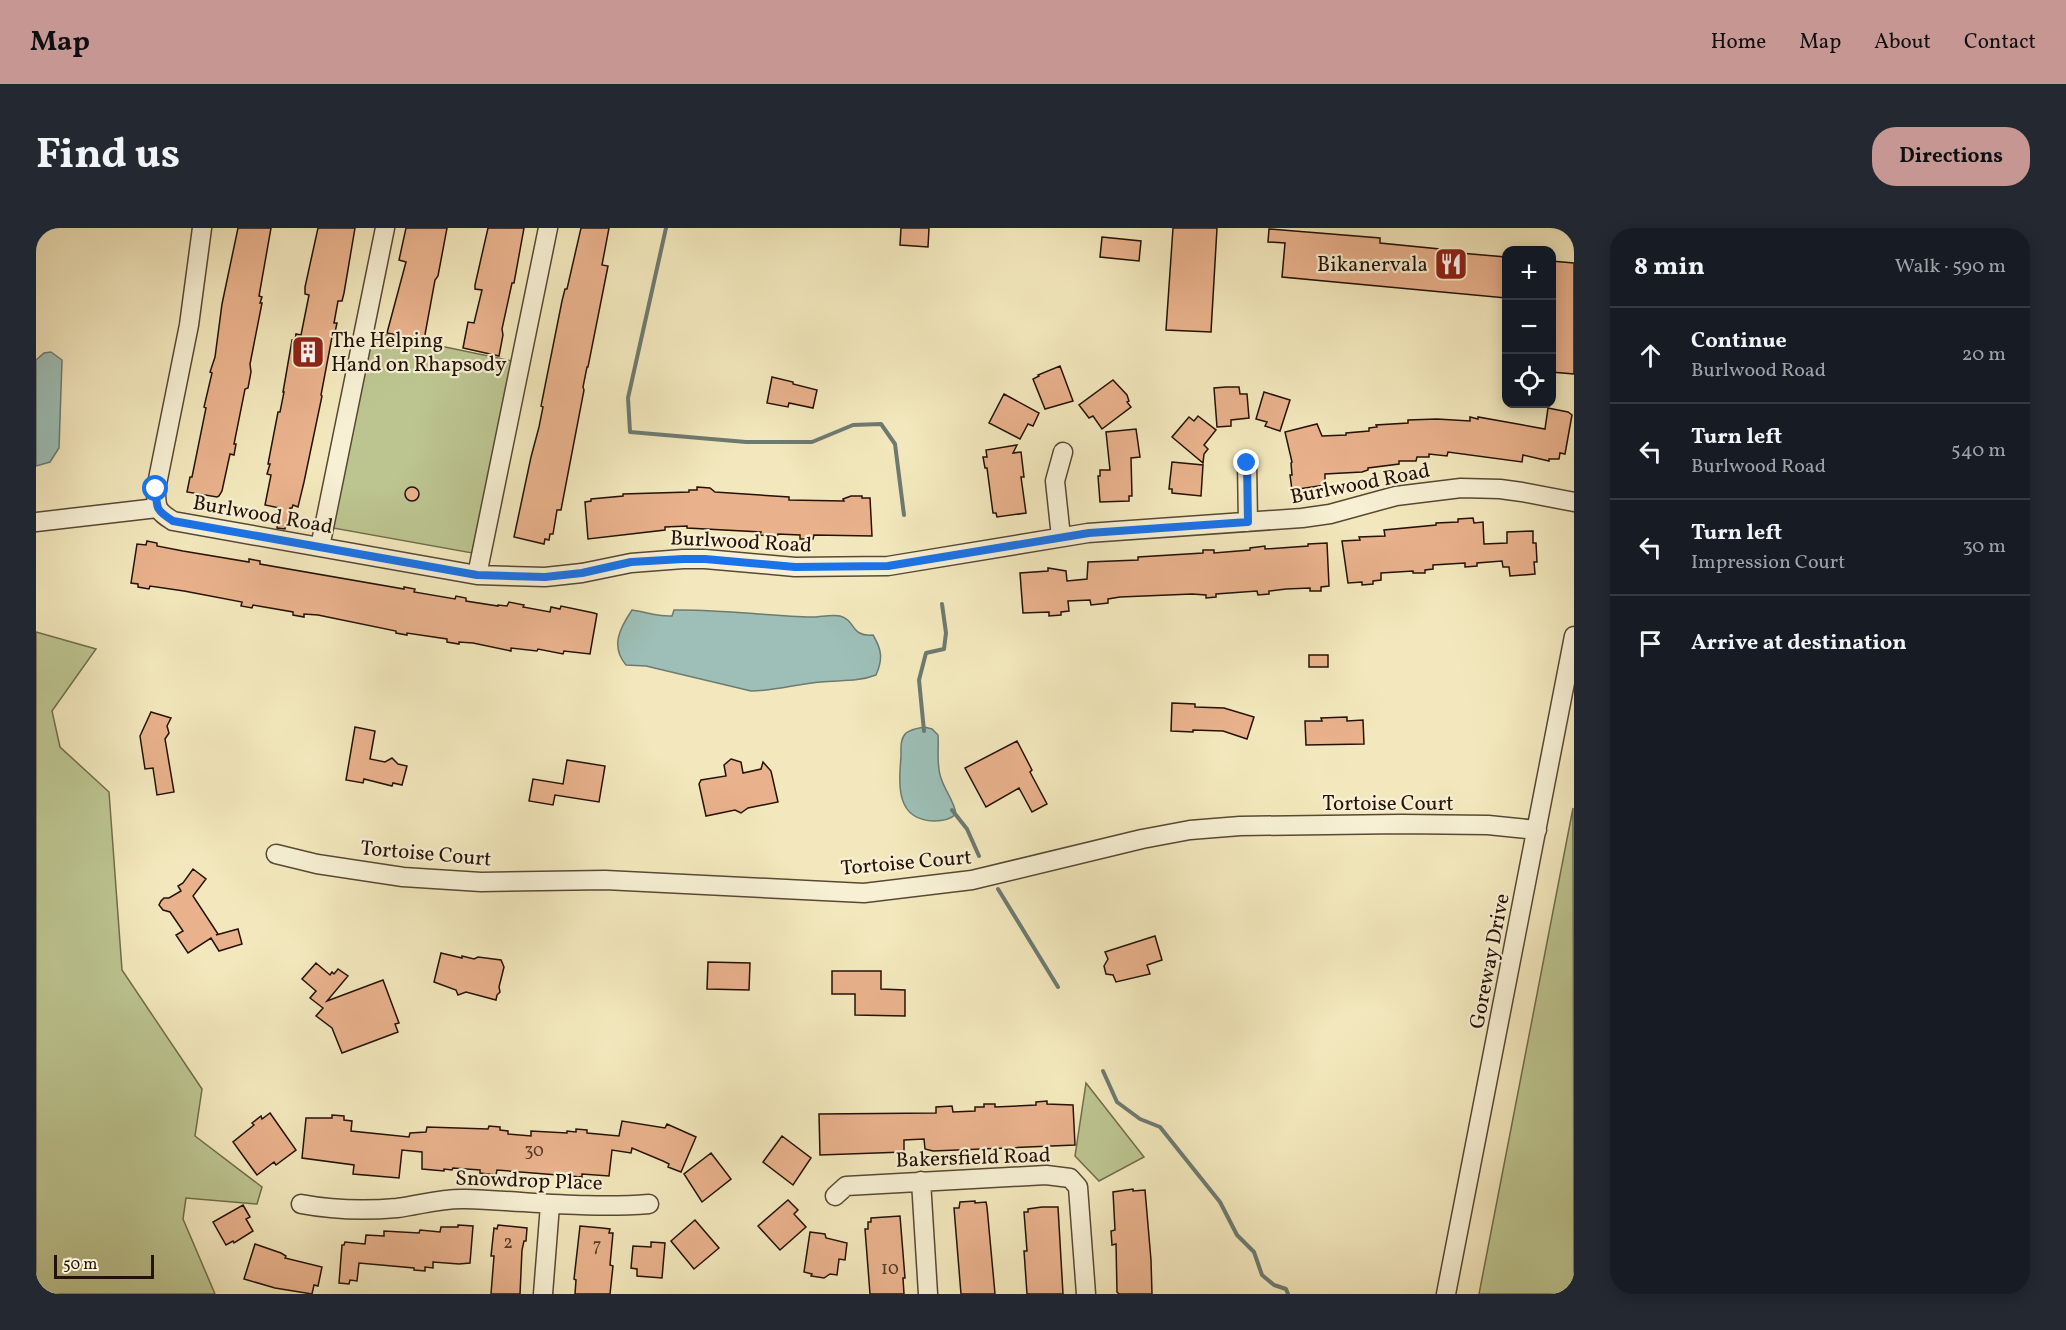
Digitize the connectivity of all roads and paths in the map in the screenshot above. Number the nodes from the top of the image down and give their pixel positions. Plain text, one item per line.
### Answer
1 (202, 228) edge
2 (385, 228) edge
3 (548, 228) edge
4 (1063, 452) dead end
5 (1247, 463) dead end
6 (1574, 502) edge
7 (157, 508) junction
8 (36, 522) edge
9 (1248, 522) junction
10 (1061, 537) junction
11 (320, 547) junction
12 (477, 575) junction
13 (1574, 636) edge
14 (1537, 830) junction
15 (276, 854) dead end
16 (921, 1181) junction
17 (835, 1196) dead end
18 (301, 1204) dead end
19 (649, 1204) dead end
20 (550, 1205) junction
21 (543, 1294) edge
22 (928, 1294) edge
23 (1086, 1294) edge
24 (1446, 1294) edge

1 - 7 street
2 - 11 street
3 - 12 street
4 - 10 street
5 - 9 street
6 - 9 street, Burlwood Road
7 - 8 street
7 - 11 street, Burlwood Road
9 - 10 street, Burlwood Road
10 - 12 street, Burlwood Road
11 - 12 street, Burlwood Road
13 - 14 street, Goreway Drive
14 - 15 street, Tortoise Court
14 - 24 street, Goreway Drive
16 - 17 street, Bakersfield Road
16 - 22 street
16 - 23 street, Bakersfield Road
18 - 20 street, Snowdrop Place
19 - 20 street, Snowdrop Place
20 - 21 street

